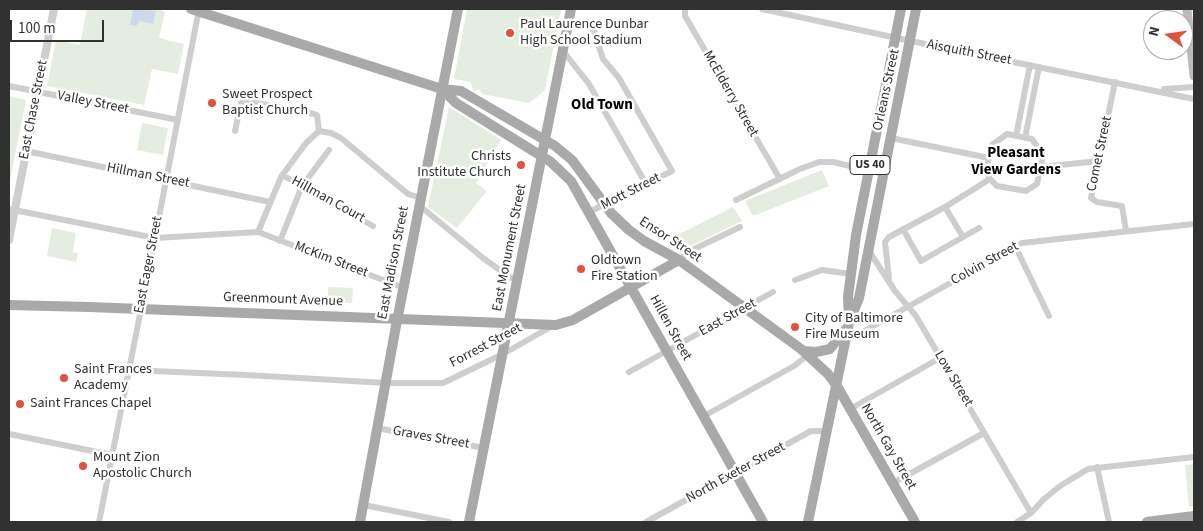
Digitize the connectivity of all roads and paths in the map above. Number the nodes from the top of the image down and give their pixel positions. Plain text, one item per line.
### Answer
1 (54, 9) edge
2 (197, 9) edge
3 (456, 9) edge
4 (571, 9) edge
5 (685, 9) edge
6 (762, 9) edge
7 (901, 9) edge
8 (916, 9) edge
9 (1187, 9) edge
10 (568, 23) junction
11 (896, 37) junction
12 (911, 41) junction
13 (563, 51) junction
14 (1030, 65) junction
15 (1039, 67) junction
16 (1194, 76) edge
17 (1115, 82) junction
18 (9, 86) edge
19 (1194, 87) edge
20 (1147, 89) junction
21 (442, 90) junction
22 (38, 92) junction
23 (1194, 99) edge
24 (178, 120) junction
25 (235, 131) dead end
26 (319, 131) junction
27 (1016, 136) junction
28 (891, 138) junction
29 (1025, 138) junction
30 (545, 140) junction
31 (329, 150) dead end
32 (26, 151) junction
33 (542, 156) junction
34 (989, 158) junction
35 (1099, 161) junction
36 (1041, 167) junction
37 (869, 171) junction
38 (884, 174) junction
39 (282, 175) junction
40 (780, 179) junction
41 (990, 179) junction
42 (166, 180) junction
43 (646, 184) junction
44 (302, 186) junction
45 (736, 200) dead end
46 (270, 202) junction
47 (420, 202) junction
48 (604, 204) junction
49 (945, 206) junction
50 (12, 210) edge
51 (589, 212) junction
52 (1194, 224) edge
53 (373, 226) dead end
54 (740, 227) dead end
55 (979, 228) dead end
56 (903, 229) junction
57 (1126, 231) junction
58 (258, 232) junction
59 (963, 237) junction
60 (155, 238) junction
61 (9, 240) edge
62 (280, 241) junction
63 (1015, 246) junction
64 (868, 250) junction
65 (679, 260) junction
66 (851, 274) junction
67 (518, 279) junction
68 (795, 280) dead end
69 (889, 282) junction
70 (404, 288) junction
71 (632, 288) junction
72 (773, 292) dead end
73 (9, 305) edge
74 (908, 307) junction
75 (745, 308) junction
76 (141, 309) junction
77 (1049, 316) dead end
78 (398, 318) junction
79 (509, 323) junction
80 (556, 325) junction
81 (848, 328) junction
82 (667, 351) junction
83 (806, 353) junction
84 (503, 354) junction
85 (940, 358) junction
86 (129, 370) junction
87 (629, 372) dead end
88 (386, 383) junction
89 (837, 386) junction
90 (850, 409) junction
91 (704, 416) junction
92 (377, 428) junction
93 (827, 433) junction
94 (984, 433) junction
95 (9, 434) edge
96 (484, 448) junction
97 (112, 454) junction
98 (1194, 457) edge
99 (1097, 467) junction
100 (736, 473) junction
101 (893, 483) junction
102 (364, 504) junction
103 (1032, 513) junction
104 (1194, 516) edge
105 (99, 522) edge
106 (360, 522) edge
107 (448, 522) edge
108 (469, 522) edge
109 (646, 522) edge
110 (763, 522) edge
111 (808, 522) edge
112 (915, 522) edge
113 (1017, 522) edge
114 (1109, 522) edge
115 (1147, 522) edge

1 - 22 street, East Chase Street
2 - 21 main road, Ensor Street
2 - 24 street, East Eager Street
3 - 21 main road, East Madison Street
4 - 10 main road, East Monument Street
5 - 40 street, McElderry Street
6 - 11 street, Aisquith Street
7 - 11 main road, Orleans Street / US 40
8 - 12 main road, Orleans Street / US 40
9 - 16 main road
10 - 13 main road, East Monument Street
10 - 43 street, Mott Street
11 - 12 street, Aisquith Street
11 - 37 main road, Orleans Street / US 40
12 - 14 street, Aisquith Street
12 - 28 main road, Orleans Street / US 40
13 - 30 main road, East Monument Street
13 - 43 street
14 - 15 street, Aisquith Street
14 - 27 street
15 - 17 street, Aisquith Street
15 - 29 street
17 - 20 street, Aisquith Street
17 - 35 street, Comet Street
18 - 22 street, Valley Street
19 - 20 street, Aisquith Street
20 - 23 street, Aisquith Street
21 - 30 main road, Ensor Street
21 - 33 main road, Ensor Street
21 - 47 main road, East Madison Street
22 - 24 street, Valley Street
22 - 32 street, East Chase Street
24 - 42 street, East Eager Street
25 - 26 street
26 - 39 street
26 - 47 street
27 - 29 street
27 - 34 street
28 - 34 street
28 - 38 main road, Orleans Street / US 40
29 - 36 street
30 - 33 main road, East Monument Street
30 - 48 main road, Ensor Street
31 - 44 street
32 - 42 street, Hillman Street
32 - 50 street, East Chase Street
33 - 51 main road, Hillen Street
33 - 67 main road, East Monument Street
34 - 41 street
35 - 36 street
35 - 57 street, Comet Street
36 - 41 street
37 - 38 street
37 - 40 street
37 - 66 main road, Orleans Street / US 40
38 - 64 main road, Orleans Street / US 40
39 - 44 street, Hillman Court
39 - 46 street
40 - 45 street
41 - 49 street
42 - 46 street, Hillman Street
42 - 60 street, East Eager Street
43 - 48 street, Mott Street
44 - 53 street, Hillman Court
44 - 62 street
46 - 58 street
47 - 67 street
47 - 70 main road, East Madison Street
48 - 51 street, Mott Street
48 - 65 main road, Ensor Street
49 - 56 street
49 - 59 street
50 - 60 street
50 - 61 street, East Chase Street
51 - 71 main road, Hillen Street
52 - 57 street, Colvin Street
54 - 65 street, Forrest Street
55 - 59 street
56 - 59 street
56 - 69 street
57 - 63 street, Colvin Street
58 - 60 street
58 - 62 street, McKim Street
60 - 76 street, East Eager Street, bridge
62 - 70 street, McKim Street
63 - 74 street, Colvin Street
63 - 77 street
64 - 69 street, Low Street
64 - 81 main road, Orleans Street / US 40
65 - 71 main road, Forrest Street
65 - 75 main road, Ensor Street
66 - 68 street
66 - 81 main road, Orleans Street / US 40
67 - 79 main road, East Monument Street
69 - 74 street, Low Street
70 - 78 main road, East Madison Street
71 - 80 main road, Forrest Street
71 - 82 main road, Hillen Street
72 - 75 street, East Street
73 - 76 main road, Greenmount Avenue
74 - 81 street, Colvin Street
74 - 85 street, Low Street
75 - 82 street, East Street
75 - 83 main road, Ensor Street
76 - 78 main road, Greenmount Avenue
76 - 86 street, East Eager Street, bridge
78 - 79 main road, Greenmount Avenue
78 - 88 main road, East Madison Street
79 - 80 main road, Greenmount Avenue
79 - 84 main road, East Monument Street
80 - 84 street, Forrest Street
81 - 83 main road
81 - 89 main road, Orleans Street / US 40
82 - 87 street, East Street
82 - 91 main road, Hillen Street
83 - 89 main road, Ensor Street
83 - 91 street
84 - 88 street, Forrest Street
84 - 96 main road, East Monument Street
85 - 90 street
85 - 94 street, Low Street
86 - 88 street, Forrest Street
86 - 97 street, East Eager Street, bridge
88 - 92 main road, East Madison Street
89 - 90 main road, North Gay Street
89 - 93 main road, Orleans Street / US 40
90 - 101 main road, North Gay Street
91 - 100 main road, Hillen Street
92 - 96 street, Graves Street
92 - 102 main road, East Madison Street
93 - 100 street, North Exeter Street
93 - 111 main road, Orleans Street / US 40
94 - 101 street
94 - 103 street, Low Street
95 - 97 street
96 - 108 main road, East Monument Street
97 - 105 street, East Eager Street, bridge
98 - 99 street
99 - 103 street
99 - 114 street
100 - 109 street, North Exeter Street
100 - 110 main road, Hillen Street
101 - 112 main road, North Gay Street
102 - 106 main road, East Madison Street
102 - 107 street
103 - 113 street
104 - 115 main road

